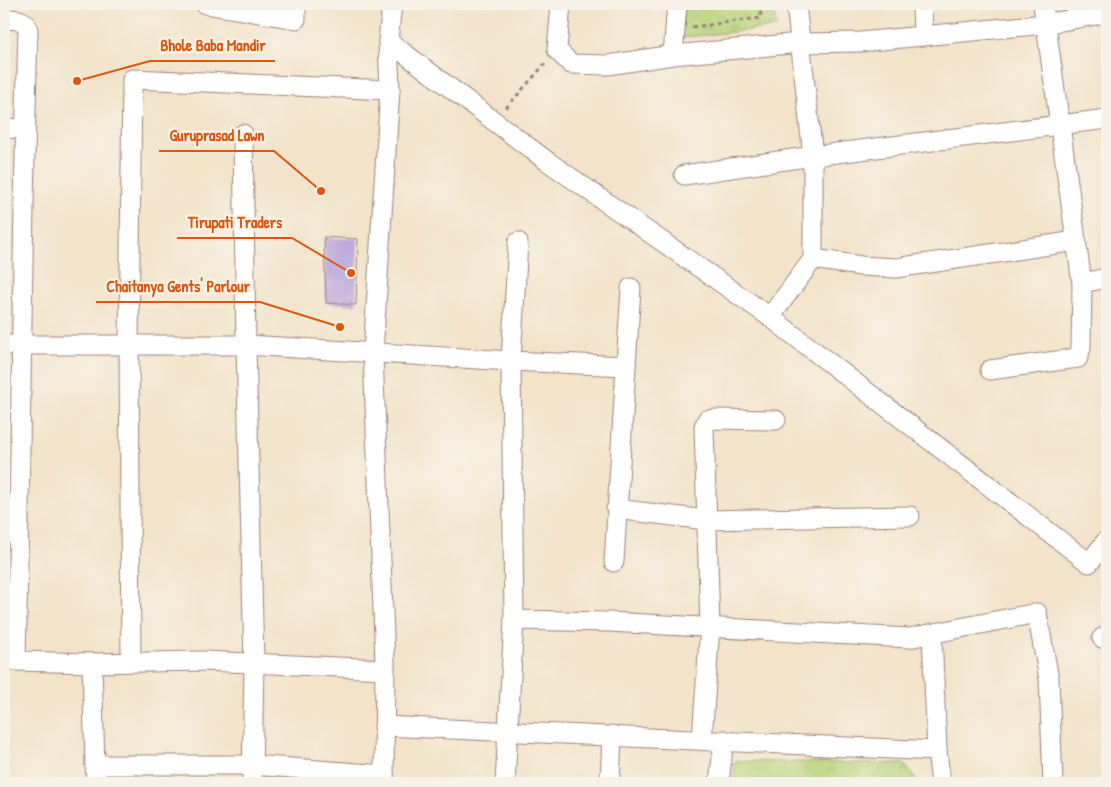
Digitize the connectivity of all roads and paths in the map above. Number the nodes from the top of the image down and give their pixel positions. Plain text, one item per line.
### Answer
1 (210, 4) edge
2 (296, 4) edge
3 (392, 4) edge
4 (562, 4) edge
5 (677, 4) edge
6 (760, 4) edge
7 (796, 4) edge
8 (922, 4) edge
9 (1043, 4) edge
10 (1107, 13) edge
11 (4, 19) edge
12 (1045, 24) junction
13 (687, 27) dead end
14 (923, 36) junction
15 (388, 41) junction
16 (800, 44) junction
17 (557, 50) junction
18 (673, 56) junction
19 (390, 90) junction
20 (1107, 119) edge
21 (495, 120) junction
22 (1059, 125) junction
23 (4, 128) edge
24 (25, 129) junction
25 (243, 134) dead end
26 (813, 156) junction
27 (684, 176) dead end
28 (1076, 241) junction
29 (518, 242) dead end
30 (812, 258) junction
31 (1107, 278) edge
32 (1082, 283) junction
33 (631, 288) dead end
34 (770, 317) junction
35 (4, 345) edge
36 (23, 345) junction
37 (129, 345) junction
38 (246, 345) junction
39 (374, 353) junction
40 (512, 361) junction
41 (626, 366) junction
42 (990, 370) dead end
43 (776, 420) dead end
44 (616, 509) junction
45 (910, 516) dead end
46 (706, 520) junction
47 (1107, 540) edge
48 (614, 562) dead end
49 (514, 620) junction
50 (710, 627) junction
51 (932, 634) junction
52 (131, 661) junction
53 (254, 662) junction
54 (92, 663) junction
55 (385, 669) junction
56 (384, 726) junction
57 (508, 731) junction
58 (612, 735) junction
59 (702, 739) junction
60 (724, 740) junction
61 (937, 751) junction
62 (95, 774) edge
63 (252, 774) edge
64 (384, 779) edge
65 (505, 783) edge
66 (610, 783) edge
67 (718, 783) edge
68 (941, 783) edge
69 (1053, 783) edge

1 - 2 street
3 - 15 street
4 - 17 street
5 - 18 street
6 - 13 path
7 - 16 street
8 - 14 street
9 - 12 street
10 - 12 street
11 - 24 street
12 - 14 street
12 - 22 street
14 - 16 street
15 - 19 street
15 - 21 street
16 - 18 street
16 - 26 street
17 - 18 street
17 - 21 path
19 - 37 street
19 - 39 street
20 - 22 street
21 - 34 street
22 - 26 street
22 - 28 street
23 - 24 street
24 - 36 street
25 - 38 street
26 - 27 street
26 - 30 street
28 - 30 street
28 - 32 street
29 - 40 street
30 - 34 street
31 - 32 street
32 - 42 street
33 - 41 street
34 - 47 street
35 - 36 street
36 - 37 street
36 - 54 street
37 - 38 street
37 - 52 street
38 - 39 street
38 - 53 street
39 - 40 street
39 - 55 street
40 - 41 street
40 - 49 street
41 - 44 street
43 - 46 street
44 - 46 street
44 - 48 street
45 - 46 street
46 - 50 street
49 - 50 street
49 - 57 street
50 - 51 street
50 - 59 street
51 - 61 street
51 - 69 street
52 - 53 street
52 - 54 street
53 - 55 street
53 - 63 street
54 - 62 street
55 - 56 street
56 - 57 street
56 - 64 street
57 - 58 street
57 - 65 street
58 - 59 street
58 - 66 street
59 - 60 street
60 - 61 street
60 - 67 street
61 - 68 street
62 - 63 street
63 - 64 street

